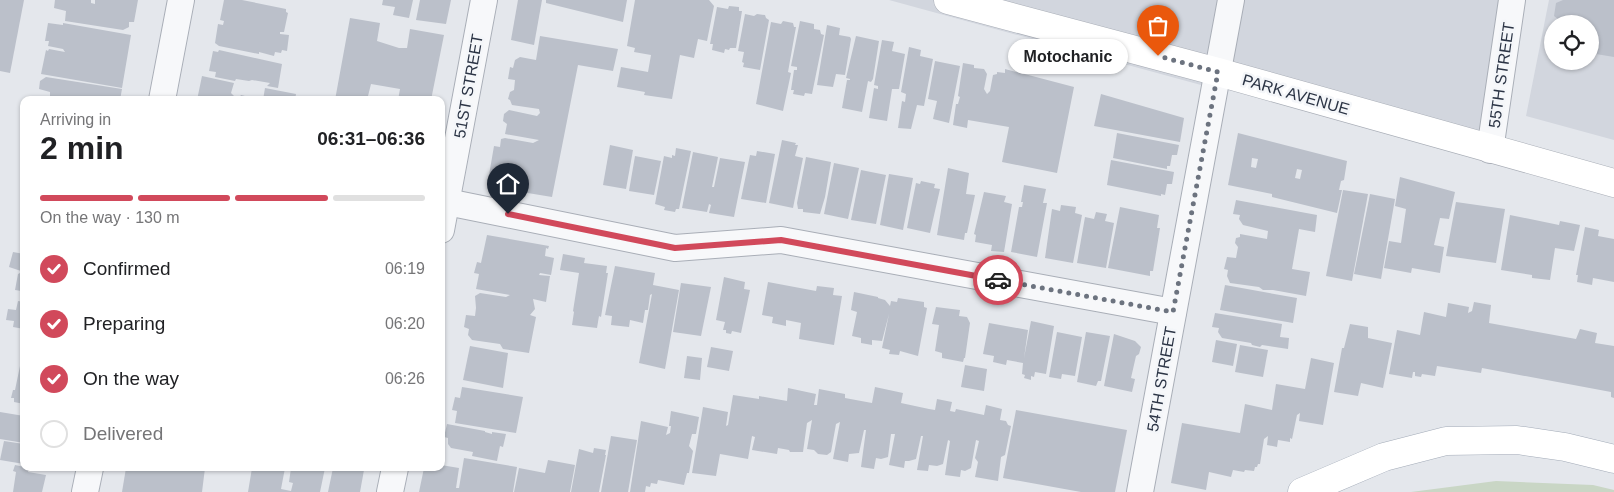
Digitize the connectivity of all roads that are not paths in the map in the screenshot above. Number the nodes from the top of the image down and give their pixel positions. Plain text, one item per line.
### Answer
1 (181, 0) edge
2 (484, 0) edge
3 (948, 0) edge
4 (1231, 0) edge
5 (1512, 0) edge
6 (1218, 72) junction
7 (163, 96) edge
8 (1490, 150) junction
9 (1614, 183) edge
10 (447, 202) junction
11 (445, 211) edge
12 (1173, 312) junction
13 (1614, 459) edge
14 (89, 471) edge
15 (394, 471) edge
16 (85, 492) edge
17 (390, 492) edge
18 (1140, 492) edge
19 (1302, 492) edge

1 - 7 street
2 - 10 street, 51ST STREET
3 - 6 main road, PARK AVENUE
4 - 6 street, 54TH STREET
5 - 8 street, 55TH STREET
6 - 8 main road, PARK AVENUE
6 - 12 street, 54TH STREET
8 - 9 main road, PARK AVENUE
10 - 11 street, 51ST STREET
10 - 12 street
12 - 18 street, 54TH STREET
13 - 19 main road
14 - 16 street
15 - 17 street

